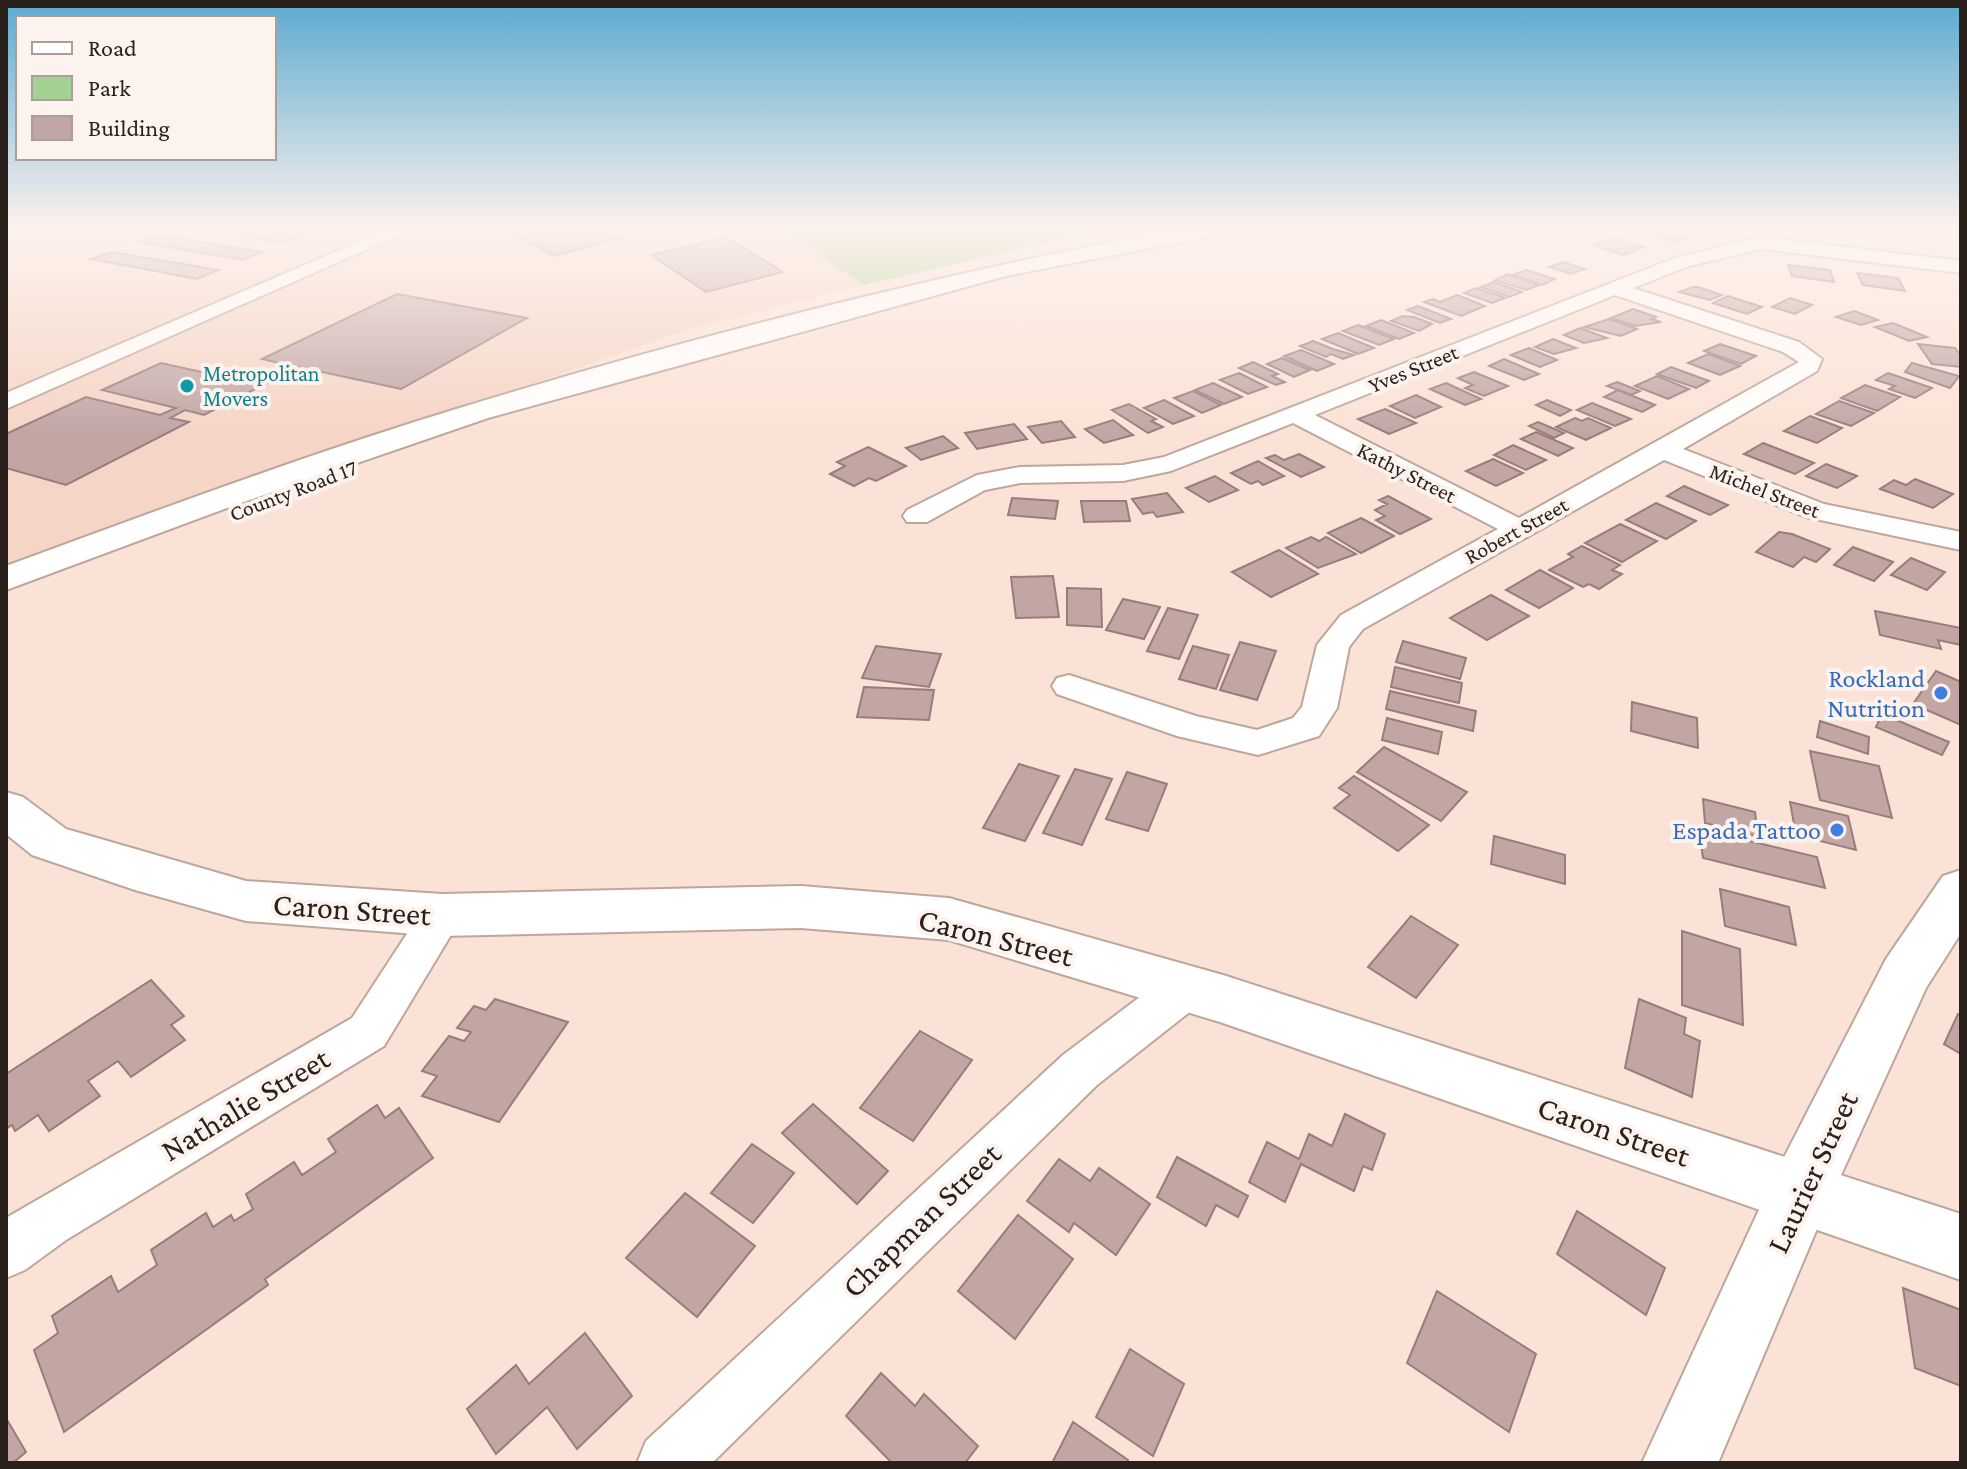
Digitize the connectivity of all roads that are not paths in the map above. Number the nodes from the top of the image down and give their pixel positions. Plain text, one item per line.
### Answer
1 (248, 297) edge
2 (897, 297) edge
3 (1593, 297) edge
4 (1640, 297) edge
5 (583, 383) junction
6 (6, 402) edge
7 (1296, 415) junction
8 (1665, 451) junction
9 (917, 516) dead end
10 (1518, 528) junction
11 (1961, 541) edge
12 (6, 579) edge
13 (6, 600) edge
14 (1069, 686) dead end
15 (6, 809) edge
16 (1961, 890) edge
17 (442, 915) junction
18 (1185, 989) junction
19 (1799, 1195) junction
20 (1961, 1247) edge
21 (6, 1251) edge
22 (668, 1463) edge
23 (1680, 1463) edge

1 - 6 street
2 - 5 main road, County Road 17
3 - 7 street, Yves Street
4 - 8 street, Robert Street
5 - 12 main road, County Road 17
5 - 13 main road, County Road 17
7 - 9 street, Yves Street
7 - 10 street, Kathy Street
8 - 10 street, Robert Street
8 - 11 street, Michel Street
10 - 14 street, Robert Street
15 - 17 main road, Caron Street
16 - 19 main road, Laurier Street
17 - 18 main road, Caron Street
17 - 21 street, Nathalie Street
18 - 19 main road, Caron Street
18 - 22 street, Chapman Street
19 - 20 main road, Caron Street
19 - 23 main road, Laurier Street

